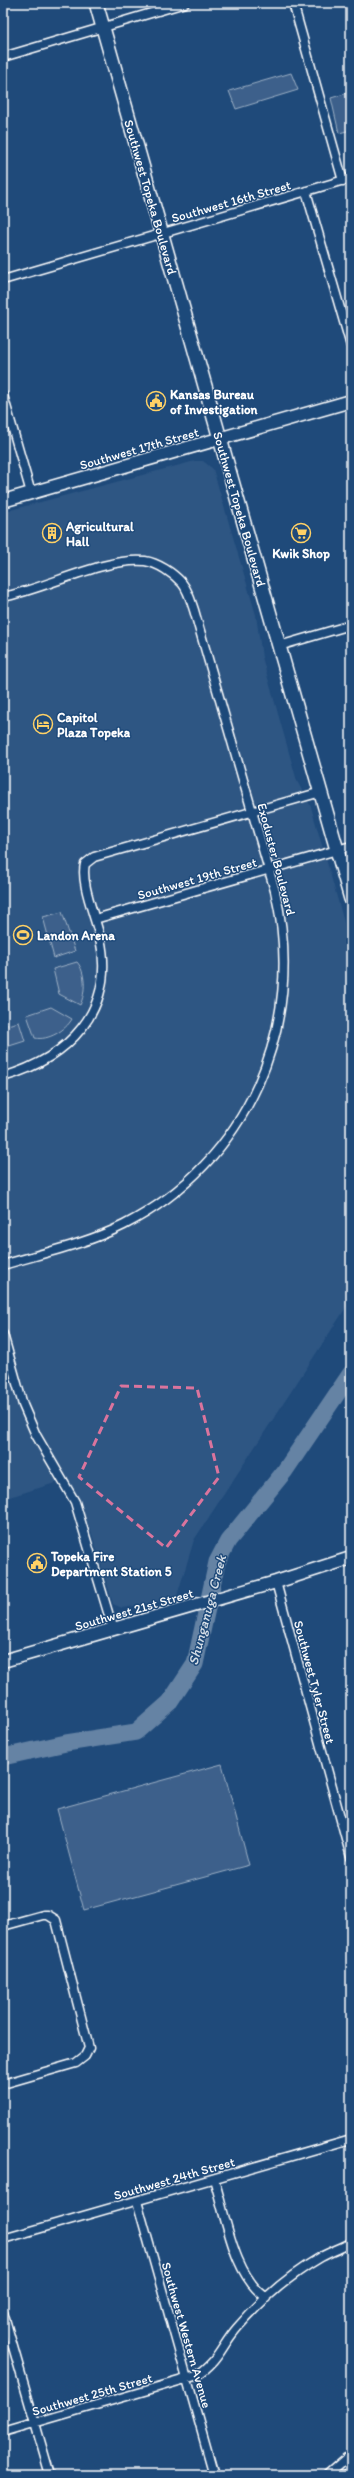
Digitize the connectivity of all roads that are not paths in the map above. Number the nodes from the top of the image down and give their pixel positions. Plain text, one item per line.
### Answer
1 (96, 3) edge
2 (185, 3) edge
3 (293, 3) edge
4 (103, 27) junction
5 (3, 56) edge
6 (347, 180) edge
7 (306, 191) junction
8 (161, 234) junction
9 (3, 280) edge
10 (351, 346) edge
11 (3, 395) edge
12 (351, 401) edge
13 (220, 438) junction
14 (31, 493) junction
15 (3, 501) edge
16 (3, 597) edge
17 (351, 625) edge
18 (279, 646) junction
19 (320, 792) junction
20 (253, 813) junction
21 (351, 846) edge
22 (337, 850) junction
23 (269, 870) junction
24 (351, 899) edge
25 (95, 919) junction
26 (3, 1077) edge
27 (3, 1265) edge
28 (3, 1334) edge
29 (348, 1560) edge
30 (276, 1582) junction
31 (113, 1629) junction
32 (3, 1661) edge
33 (351, 1857) edge
34 (3, 1926) edge
35 (3, 2084) edge
36 (351, 2139) edge
37 (214, 2179) junction
38 (137, 2201) junction
39 (3, 2239) edge
40 (351, 2243) edge
41 (267, 2298) junction
42 (3, 2312) edge
43 (187, 2380) junction
44 (35, 2423) junction
45 (3, 2432) edge
46 (351, 2454) edge
47 (351, 2473) edge
48 (50, 2475) edge
49 (214, 2475) edge
50 (327, 2475) edge
51 (344, 2475) edge

1 - 4 main road, Southwest Topeka Boulevard
2 - 4 street
3 - 6 street
4 - 5 street
4 - 8 main road, Southwest Topeka Boulevard
6 - 7 street, Southwest 16th Street
7 - 8 street, Southwest 16th Street
7 - 10 street
8 - 9 street, Southwest 16th Street
8 - 13 main road, Southwest Topeka Boulevard
11 - 14 street
12 - 13 main road, Southwest 17th Street
13 - 14 main road, Southwest 17th Street
13 - 18 main road, Southwest Topeka Boulevard
14 - 15 main road, Southwest 17th Street
16 - 20 street, Exoduster Boulevard
17 - 18 street
18 - 19 main road, Southwest Topeka Boulevard
19 - 20 street
19 - 22 main road, Southwest Topeka Boulevard
20 - 23 street, Exoduster Boulevard
20 - 25 street
21 - 22 street, Southwest 19th Street
22 - 23 street, Southwest 19th Street
22 - 24 main road, Southwest Topeka Boulevard
23 - 25 street, Southwest 19th Street
23 - 27 street, Exoduster Boulevard
25 - 26 street
28 - 31 street
29 - 30 main road, Southwest 21st Street
30 - 31 main road, Southwest 21st Street
30 - 33 street, Southwest Tyler Street
31 - 32 main road, Southwest 21st Street
34 - 35 street
36 - 37 street, Southwest 24th Street
37 - 38 street, Southwest 24th Street
37 - 41 street
38 - 39 street, Southwest 24th Street
38 - 43 street, Southwest Western Avenue
40 - 41 street, Southwest 25th Street
41 - 43 street, Southwest 25th Street
42 - 44 street
43 - 44 street, Southwest 25th Street
43 - 49 street, Southwest Western Avenue
44 - 45 street, Southwest 25th Street
44 - 48 street
46 - 50 street
47 - 51 street

